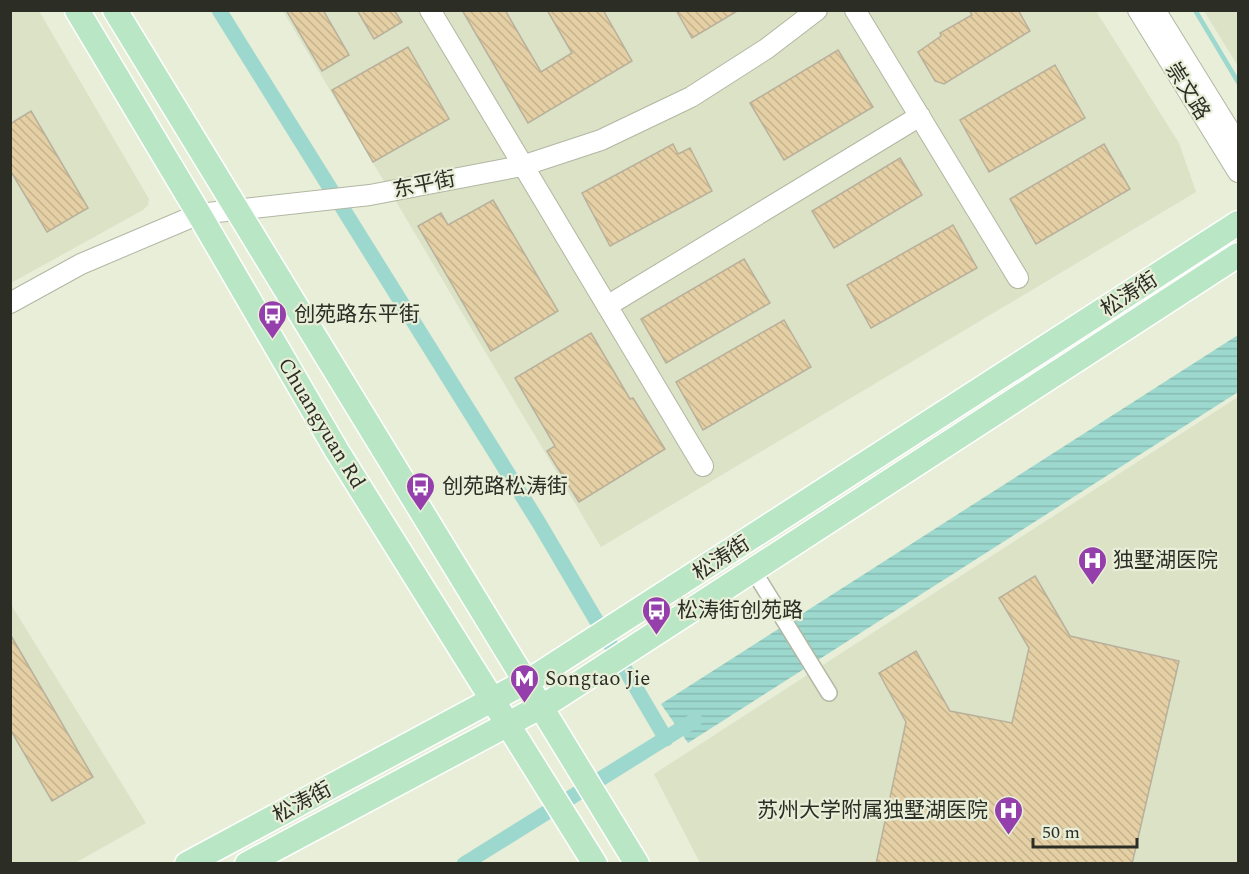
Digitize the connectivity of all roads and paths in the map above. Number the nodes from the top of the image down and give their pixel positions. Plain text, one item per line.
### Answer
1 (77, 10) edge
2 (115, 10) edge
3 (430, 10) edge
4 (816, 10) edge
5 (855, 10) edge
6 (1138, 10) edge
7 (1155, 10) edge
8 (920, 116) junction
9 (1239, 144) edge
10 (522, 166) junction
11 (1239, 171) edge
12 (235, 210) junction
13 (200, 214) junction
14 (1239, 223) edge
15 (1239, 255) edge
16 (1018, 278) dead end
17 (10, 303) edge
18 (607, 306) junction
19 (704, 466) dead end
20 (753, 570) junction
21 (525, 683) junction
22 (829, 693) dead end
23 (493, 700) junction
24 (540, 706) junction
25 (507, 723) junction
26 (187, 864) edge
27 (247, 864) edge
28 (595, 864) edge
29 (637, 864) edge

1 - 13 main road, Chuangyuan Rd
2 - 12 main road, Chuangyuan Rd
3 - 10 street
4 - 10 street, 东平街
5 - 8 street
6 - 11 street, 崇文路
7 - 9 street, 崇文路
8 - 16 street
8 - 18 street
10 - 12 street, 东平街
10 - 18 street
12 - 13 street, 东平街
12 - 21 main road, Chuangyuan Rd
13 - 17 street, 东平街
13 - 23 main road, Chuangyuan Rd
14 - 21 main road, 松涛街
15 - 20 main road, 松涛街
18 - 19 street
20 - 22 street
20 - 24 main road, 松涛街
21 - 23 main road, 松涛街
21 - 24 main road, Chuangyuan Rd
23 - 25 main road, Chuangyuan Rd
23 - 26 main road, 松涛街
24 - 25 main road, 松涛街
24 - 29 main road, Chuangyuan Rd
25 - 27 main road, 松涛街
25 - 28 main road, Chuangyuan Rd

